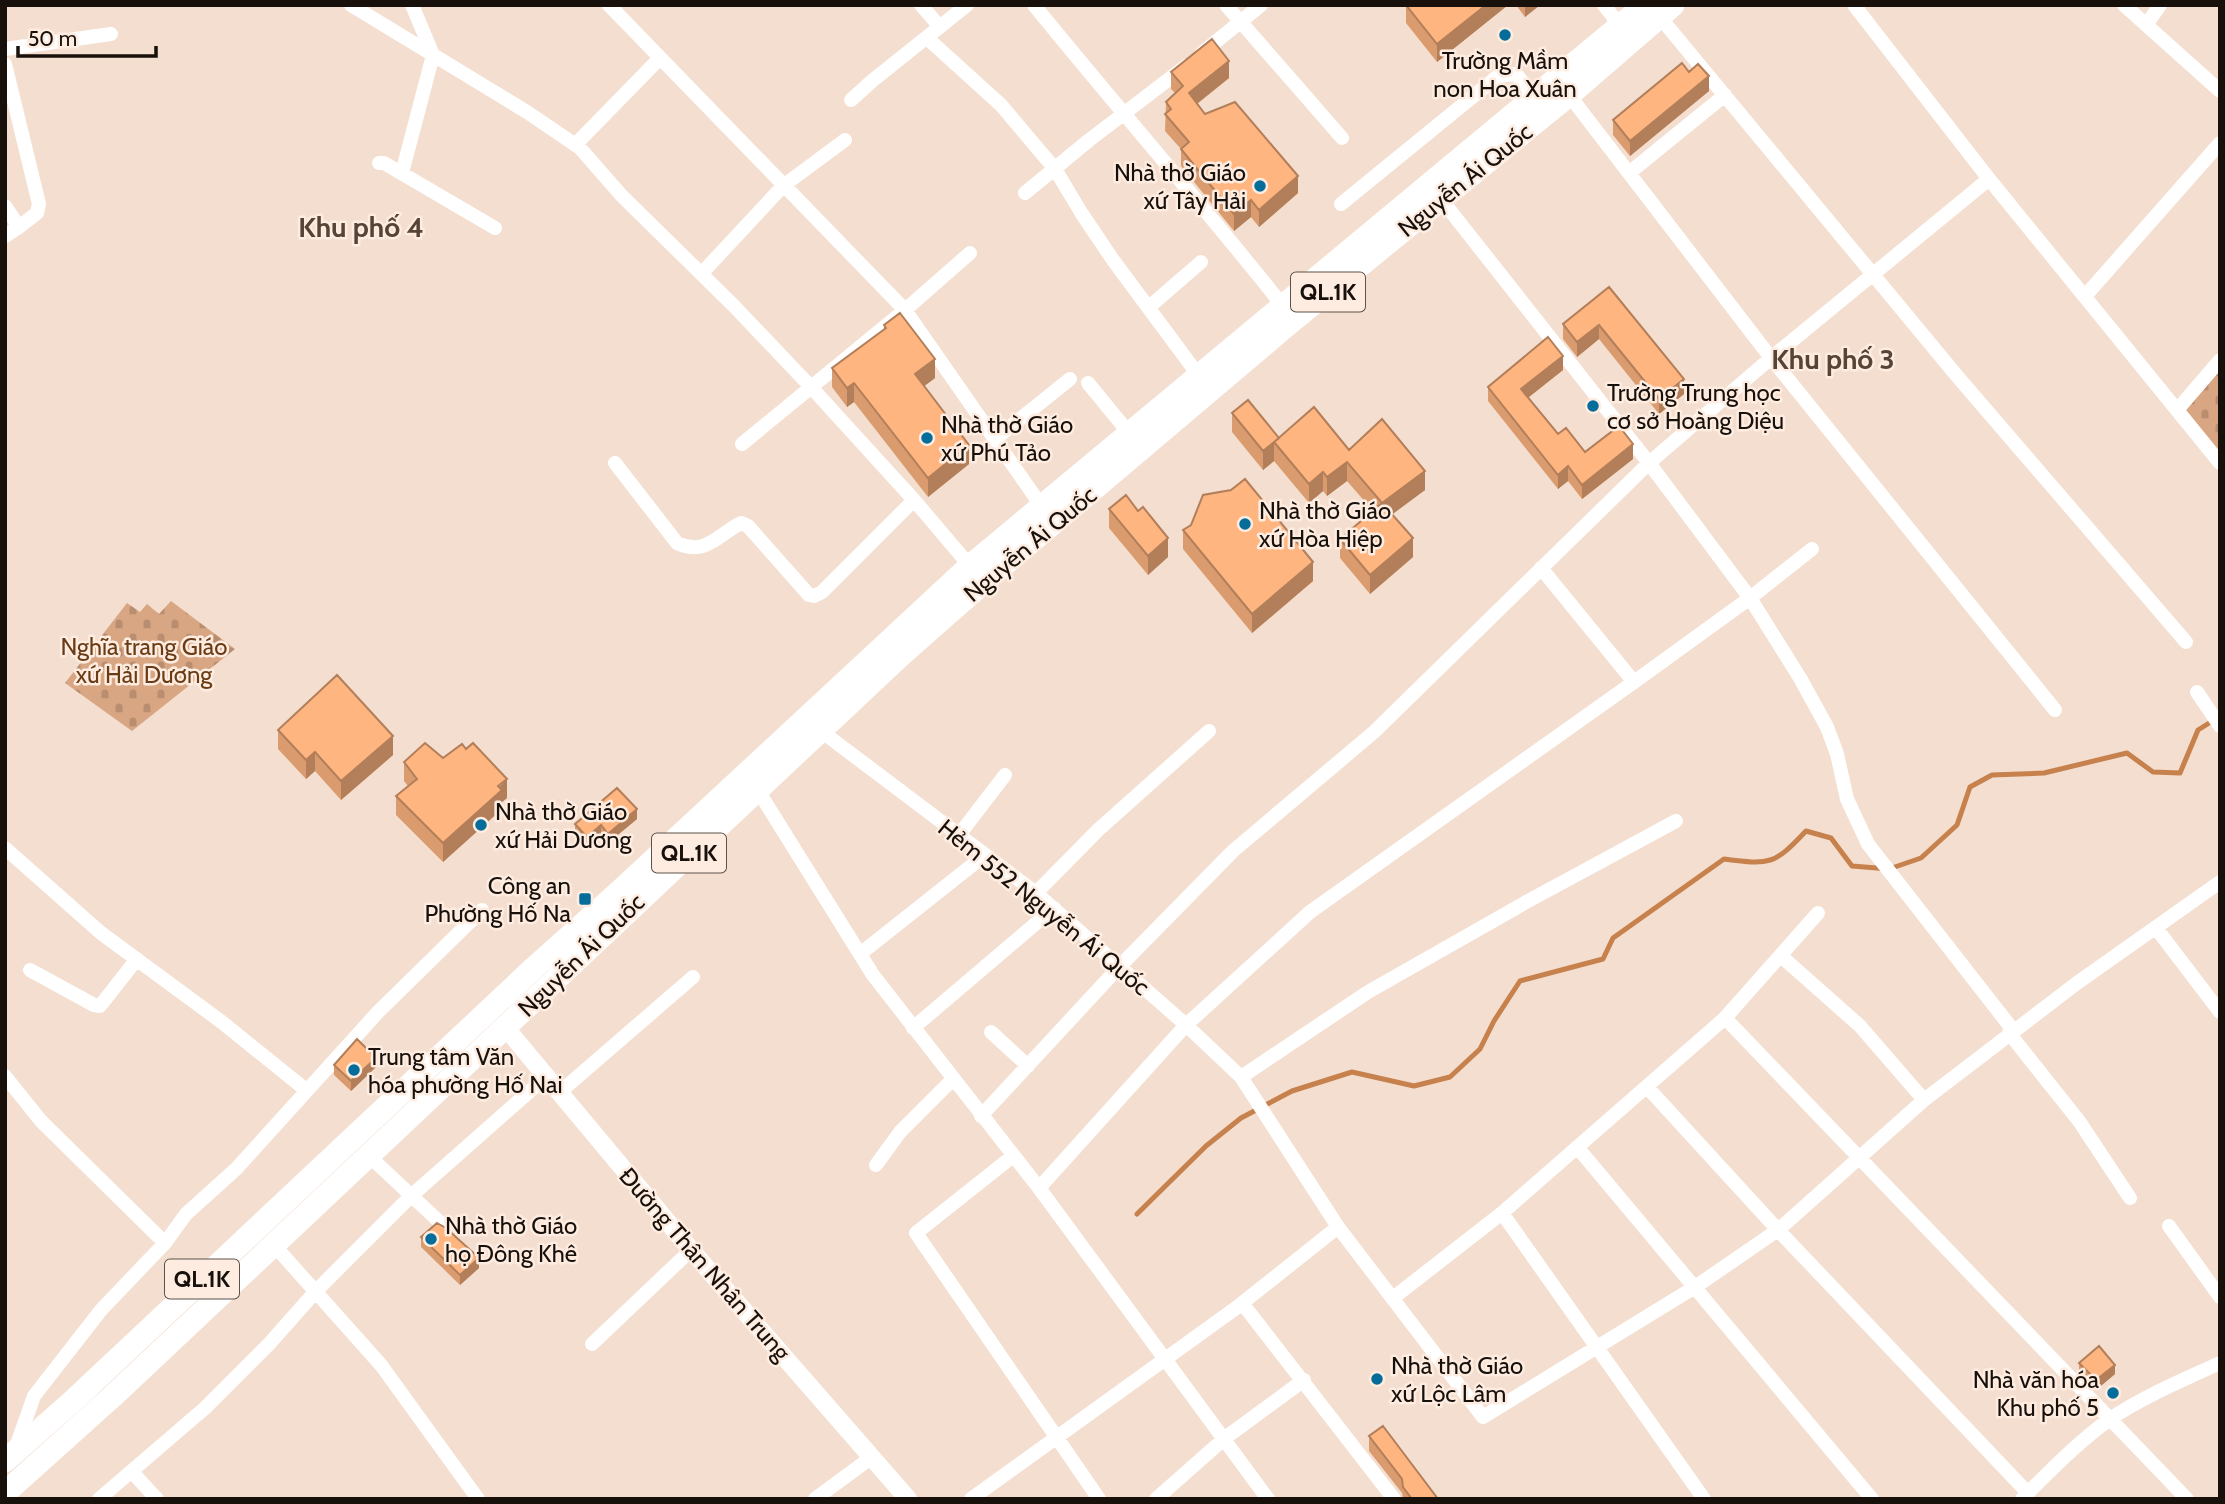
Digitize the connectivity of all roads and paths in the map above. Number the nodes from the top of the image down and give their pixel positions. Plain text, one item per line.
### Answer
1 (351, 5) edge
2 (412, 5) edge
3 (609, 5) edge
4 (921, 5) edge
5 (967, 5) edge
6 (1034, 5) edge
7 (1227, 5) edge
8 (1261, 5) edge
9 (1604, 5) edge
10 (1854, 5) edge
11 (2124, 5) edge
12 (2160, 5) edge
13 (1657, 8) edge
14 (1241, 22) junction
15 (2146, 25) junction
16 (940, 27) junction
17 (111, 34) dead end
18 (1626, 34) junction
19 (927, 38) junction
20 (5, 49) edge
21 (433, 55) junction
22 (659, 59) junction
23 (5, 64) edge
24 (2220, 91) edge
25 (1569, 95) junction
26 (1725, 95) junction
27 (1535, 97) junction
28 (851, 100) dead end
29 (1123, 115) junction
30 (1342, 138) dead end
31 (845, 140) dead end
32 (2220, 142) edge
33 (575, 145) junction
34 (379, 163) dead end
35 (1055, 169) junction
36 (402, 173) junction
37 (1629, 173) junction
38 (1989, 179) junction
39 (782, 186) junction
40 (1025, 193) dead end
41 (1441, 199) junction
42 (1341, 204) dead end
43 (5, 206) edge
44 (19, 227) junction
45 (495, 228) dead end
46 (5, 236) edge
47 (970, 253) dead end
48 (1201, 262) dead end
49 (702, 273) junction
50 (1875, 274) junction
51 (2085, 295) junction
52 (1283, 306) junction
53 (1149, 307) junction
54 (905, 310) junction
55 (1771, 358) junction
56 (2220, 360) edge
57 (1199, 376) junction
58 (1070, 379) dead end
59 (1088, 383) dead end
60 (811, 387) junction
61 (2177, 410) junction
62 (1129, 433) junction
63 (995, 439) junction
64 (742, 444) dead end
65 (615, 463) dead end
66 (1649, 463) junction
67 (2220, 463) edge
68 (914, 500) junction
69 (1042, 506) junction
70 (1812, 549) dead end
71 (1541, 568) junction
72 (978, 574) junction
73 (1750, 598) junction
74 (2186, 642) dead end
75 (1634, 682) junction
76 (2197, 692) dead end
77 (2054, 710) dead end
78 (2220, 726) edge
79 (821, 731) junction
80 (1209, 732) dead end
81 (1005, 775) dead end
82 (757, 789) junction
83 (1676, 821) dead end
84 (959, 835) junction
85 (5, 848) edge
86 (985, 855) junction
87 (2220, 882) edge
88 (1036, 893) junction
89 (1054, 908) junction
90 (482, 910) dead end
91 (1818, 913) dead end
92 (2156, 928) junction
93 (859, 954) junction
94 (1782, 956) junction
95 (136, 959) junction
96 (1120, 966) junction
97 (30, 970) dead end
98 (693, 977) dead end
99 (2220, 1012) edge
100 (1725, 1018) junction
101 (1186, 1025) junction
102 (505, 1027) junction
103 (913, 1028) junction
104 (2011, 1031) junction
105 (990, 1032) dead end
106 (1028, 1066) junction
107 (5, 1076) edge
108 (547, 1076) junction
109 (1241, 1077) junction
110 (953, 1079) junction
111 (1647, 1087) junction
112 (306, 1090) junction
113 (560, 1092) junction
114 (397, 1095) junction
115 (1924, 1100) junction
116 (414, 1112) junction
117 (981, 1116) junction
118 (1577, 1147) junction
119 (368, 1155) junction
120 (1013, 1156) junction
121 (1860, 1157) junction
122 (876, 1165) dead end
123 (1038, 1188) junction
124 (411, 1196) junction
125 (2130, 1198) dead end
126 (1502, 1213) junction
127 (2169, 1226) dead end
128 (1338, 1227) junction
129 (446, 1228) edge
130 (1778, 1230) junction
131 (165, 1243) junction
132 (274, 1245) junction
133 (691, 1250) junction
134 (1695, 1287) junction
135 (316, 1291) junction
136 (2220, 1297) edge
137 (1393, 1298) junction
138 (1242, 1303) junction
139 (592, 1344) dead end
140 (1599, 1348) junction
141 (1166, 1358) junction
142 (2220, 1363) edge
143 (1304, 1380) junction
144 (2110, 1419) junction
145 (1056, 1437) junction
146 (1225, 1438) junction
147 (872, 1457) junction
148 (9, 1458) edge
149 (132, 1472) junction
150 (5, 1493) edge
151 (2025, 1496) edge
152 (99, 1499) edge
153 (157, 1499) edge
154 (478, 1499) edge
155 (815, 1499) edge
156 (908, 1499) edge
157 (971, 1499) edge
158 (1099, 1499) edge
159 (1156, 1499) edge
160 (1268, 1499) edge
161 (1394, 1499) edge
162 (1704, 1499) edge
163 (1872, 1499) edge
164 (2187, 1499) edge

1 - 21 street
2 - 21 street
3 - 22 street
4 - 16 street
5 - 16 street
6 - 29 street
7 - 14 street
8 - 14 street
9 - 18 street
10 - 38 street
11 - 15 street
12 - 15 street
13 - 18 main road, Nguyễn Ái Quốc / QL.1K
13 - 26 street
14 - 29 street
14 - 30 street
15 - 24 street
16 - 19 street
17 - 20 street
18 - 25 main road, Nguyễn Ái Quốc / QL.1K
18 - 27 main road, Nguyễn Ái Quốc / QL.1K
19 - 28 street
19 - 35 street
21 - 33 street
21 - 36 street
22 - 33 street
22 - 39 street
23 - 44 street
25 - 37 street
25 - 41 main road, Nguyễn Ái Quốc / QL.1K
26 - 37 street
26 - 50 street
27 - 42 street
27 - 52 main road, Nguyễn Ái Quốc / QL.1K
29 - 35 street
29 - 52 street
31 - 39 street
32 - 51 street
33 - 49 street
34 - 36 street
35 - 40 street
35 - 53 street
36 - 45 street
37 - 55 street
38 - 50 street
38 - 51 street
39 - 49 street
39 - 54 street
41 - 66 street
41 - 72 main road, Nguyễn Ái Quốc / QL.1K
43 - 44 street
44 - 46 street
47 - 54 street
48 - 53 street
49 - 60 street
50 - 55 street
50 - 74 street
51 - 61 street
52 - 57 main road, Nguyễn Ái Quốc / QL.1K
53 - 57 street
54 - 60 street
54 - 63 street
55 - 66 street
55 - 77 street
56 - 61 street
57 - 62 main road, Nguyễn Ái Quốc / QL.1K
58 - 63 street
59 - 62 street
60 - 64 street
60 - 68 street
61 - 67 street
62 - 69 main road, Nguyễn Ái Quốc / QL.1K
63 - 69 street
65 - 68 street
66 - 71 street
66 - 73 street
68 - 72 street
69 - 72 main road, Nguyễn Ái Quốc / QL.1K
70 - 73 street
71 - 75 street
71 - 96 street
72 - 79 main road, Nguyễn Ái Quốc / QL.1K
72 - 114 main road, Nguyễn Ái Quốc / QL.1K
73 - 75 street
73 - 104 street
75 - 101 street
76 - 78 street
79 - 82 main road, Nguyễn Ái Quốc / QL.1K
79 - 84 street, Hẻm 552 Nguyễn Ái Quốc
80 - 88 street
81 - 84 street
82 - 93 street
82 - 102 main road, Nguyễn Ái Quốc / QL.1K
83 - 109 street
84 - 86 street, Hẻm 552 Nguyễn Ái Quốc
85 - 95 street
86 - 88 street, Hẻm 552 Nguyễn Ái Quốc
86 - 93 street
87 - 92 street
88 - 89 street, Hẻm 552 Nguyễn Ái Quốc
89 - 96 street, Hẻm 552 Nguyễn Ái Quốc
89 - 103 street
90 - 112 street
91 - 94 street
92 - 99 street
92 - 104 street
93 - 103 street
94 - 100 street
94 - 115 street
95 - 97 street
95 - 112 street
96 - 101 street, Hẻm 552 Nguyễn Ái Quốc
96 - 106 street
98 - 113 street
100 - 111 street
100 - 121 street
101 - 109 street, Hẻm 552 Nguyễn Ái Quốc
101 - 123 street
102 - 108 street, Đường Thân Nhân Trung
102 - 116 main road, Nguyễn Ái Quốc / QL.1K
103 - 110 street
104 - 115 street
104 - 125 street
105 - 106 street
106 - 117 street
107 - 131 street
108 - 113 street, Đường Thân Nhân Trung
108 - 124 street
109 - 128 street, Hẻm 552 Nguyễn Ái Quốc
110 - 117 street
110 - 122 street
111 - 118 street
111 - 130 street
112 - 131 street
113 - 133 street, Đường Thân Nhân Trung
114 - 116 main road
114 - 148 main road, QL.1K
115 - 121 street
116 - 119 main road, QL.1K
117 - 120 street
118 - 126 street
118 - 134 street
119 - 124 street
119 - 132 main road, QL.1K
120 - 123 street
120 - 145 street
121 - 130 street
121 - 144 street
123 - 141 street
124 - 129 street
124 - 135 street
126 - 137 street
126 - 140 street
127 - 136 street
128 - 137 street, Hẻm 552 Nguyễn Ái Quốc
128 - 138 street
130 - 134 street
130 - 151 street
131 - 148 street
132 - 135 street
132 - 150 main road, QL.1K
133 - 139 street
133 - 147 street, Đường Thân Nhân Trung
134 - 140 street
134 - 163 street
135 - 149 street
135 - 154 street
137 - 140 street, Hẻm 552 Nguyễn Ái Quốc
138 - 141 street
138 - 143 street
140 - 162 street
141 - 145 street
141 - 146 street
142 - 144 street
143 - 146 street
143 - 161 street
144 - 151 street
144 - 164 street
145 - 157 street
145 - 158 street
146 - 159 street
146 - 160 street
147 - 155 street
147 - 156 street, Đường Thân Nhân Trung
149 - 152 street
149 - 153 street

